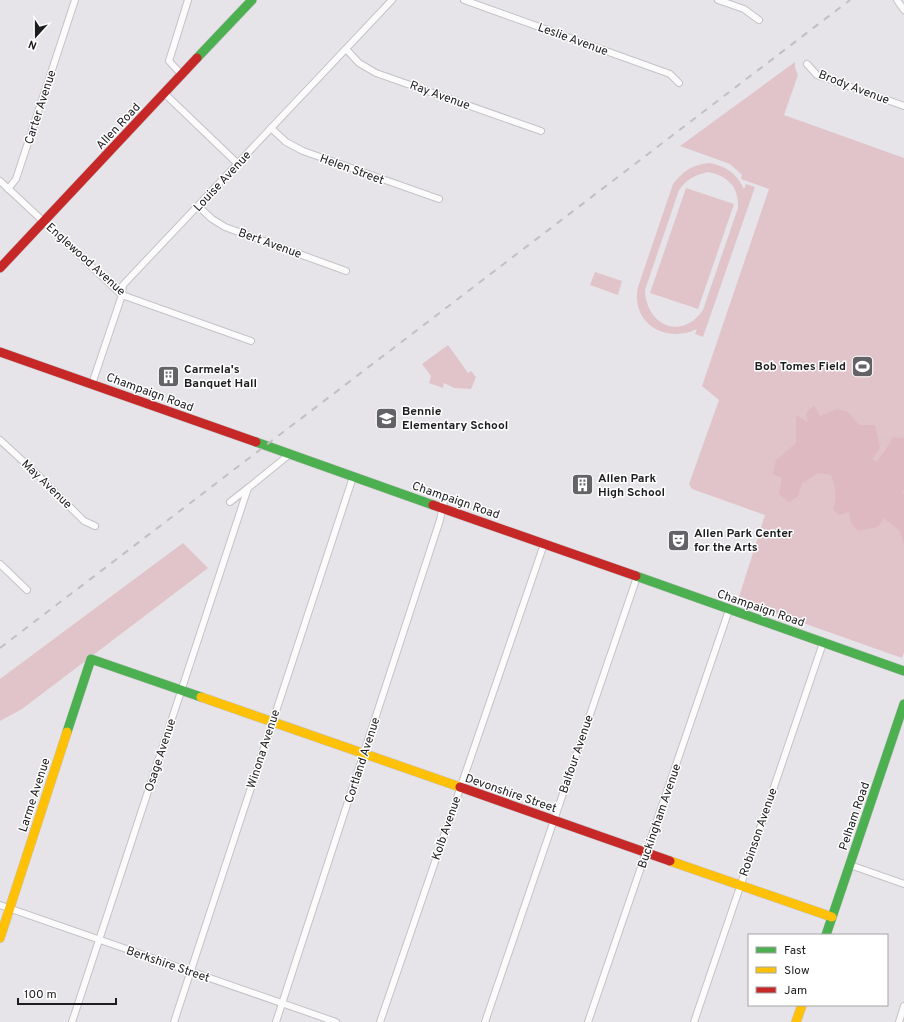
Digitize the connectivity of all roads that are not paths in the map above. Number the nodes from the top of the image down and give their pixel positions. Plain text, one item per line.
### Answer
1 (75, 0) edge
2 (188, 0) edge
3 (252, 0) edge
4 (392, 0) edge
5 (464, 0) edge
6 (718, 0) edge
7 (897, 0) edge
8 (904, 10) edge
9 (759, 20) dead end
10 (346, 49) junction
11 (807, 64) dead end
12 (182, 75) junction
13 (679, 83) dead end
14 (165, 94) junction
15 (904, 106) edge
16 (271, 128) junction
17 (541, 131) dead end
18 (238, 164) junction
19 (0, 181) edge
20 (8, 189) junction
21 (439, 199) dead end
22 (198, 206) junction
23 (44, 222) junction
24 (0, 268) edge
25 (346, 271) dead end
26 (122, 295) junction
27 (251, 341) dead end
28 (0, 352) edge
29 (92, 384) junction
30 (0, 440) edge
31 (290, 454) junction
32 (353, 477) junction
33 (248, 488) junction
34 (445, 497) dead end
35 (230, 502) dead end
36 (443, 508) junction
37 (95, 526) dead end
38 (544, 544) junction
39 (0, 564) edge
40 (637, 577) junction
41 (27, 590) dead end
42 (729, 610) junction
43 (823, 643) junction
44 (91, 659) joint
45 (904, 671) edge
46 (182, 691) junction
47 (904, 704) edge
48 (272, 723) junction
49 (364, 755) junction
50 (460, 788) junction
51 (554, 820) junction
52 (646, 852) junction
53 (850, 865) junction
54 (904, 884) edge
55 (740, 886) junction
56 (0, 905) edge
57 (10, 909) junction
58 (832, 917) junction
59 (826, 934) edge
60 (0, 938) edge
61 (99, 940) junction
62 (191, 972) junction
63 (282, 1003) junction
64 (802, 1006) edge
65 (904, 1006) edge
66 (72, 1022) edge
67 (174, 1022) edge
68 (276, 1022) edge
69 (336, 1022) edge
70 (380, 1022) edge
71 (485, 1022) edge
72 (588, 1022) edge
73 (694, 1022) edge
74 (796, 1022) edge
75 (899, 1022) edge

1 - 20 street, Carter Avenue
2 - 12 street
3 - 12 street, Allen Road
4 - 10 street, Louise Avenue
5 - 13 street, Leslie Avenue
6 - 9 street
7 - 8 street
10 - 16 street, Louise Avenue
10 - 17 street, Ray Avenue
11 - 15 street, Brody Avenue
12 - 14 street, Allen Road
14 - 18 street
14 - 23 street, Allen Road
16 - 18 street, Louise Avenue
16 - 21 street, Helen Street
18 - 22 street, Louise Avenue
19 - 20 street, Englewood Avenue
20 - 23 street, Englewood Avenue
22 - 25 street, Bert Avenue
22 - 26 street, Louise Avenue
23 - 24 street, Allen Road
23 - 26 street, Englewood Avenue
26 - 27 street, Englewood Avenue
26 - 29 street, Louise Avenue
28 - 29 street, Champaign Road
29 - 31 street, Champaign Road
30 - 37 street, May Avenue
31 - 32 street, Champaign Road
31 - 33 street
32 - 36 street, Champaign Road
32 - 48 street, Winona Avenue
33 - 35 street
33 - 46 street, Osage Avenue
34 - 36 street, Cortland Avenue
36 - 38 street, Champaign Road
36 - 49 street, Cortland Avenue
38 - 40 street, Champaign Road
38 - 50 street, Kolb Avenue
39 - 41 street
40 - 42 street, Champaign Road
40 - 51 street, Balfour Avenue
42 - 43 street, Champaign Road
42 - 52 street, Buckingham Avenue
43 - 45 street, Champaign Road
43 - 55 street, Robinson Avenue
44 - 46 street, Devonshire Street
44 - 57 street, Larme Avenue
46 - 48 street, Devonshire Street
46 - 61 street, Osage Avenue
47 - 53 street, Pelham Road
48 - 49 street, Devonshire Street
48 - 62 street, Winona Avenue
49 - 50 street, Devonshire Street
49 - 63 street, Cortland Avenue
50 - 51 street, Devonshire Street
50 - 70 street, Kolb Avenue
51 - 52 street, Devonshire Street
51 - 71 street, Balfour Avenue
52 - 55 street, Devonshire Street
52 - 72 street, Buckingham Avenue
53 - 54 street
53 - 58 street, Pelham Road
55 - 58 street, Devonshire Street
55 - 73 street, Robinson Avenue
56 - 57 street, Berkshire Street
57 - 60 street, Larme Avenue
57 - 61 street, Berkshire Street
58 - 59 street, Pelham Road
61 - 62 street, Berkshire Street
61 - 66 street, Osage Avenue
62 - 63 street, Berkshire Street
62 - 67 street, Winona Avenue
63 - 68 street, Cortland Avenue
63 - 69 street, Berkshire Street
64 - 74 street
65 - 75 street

